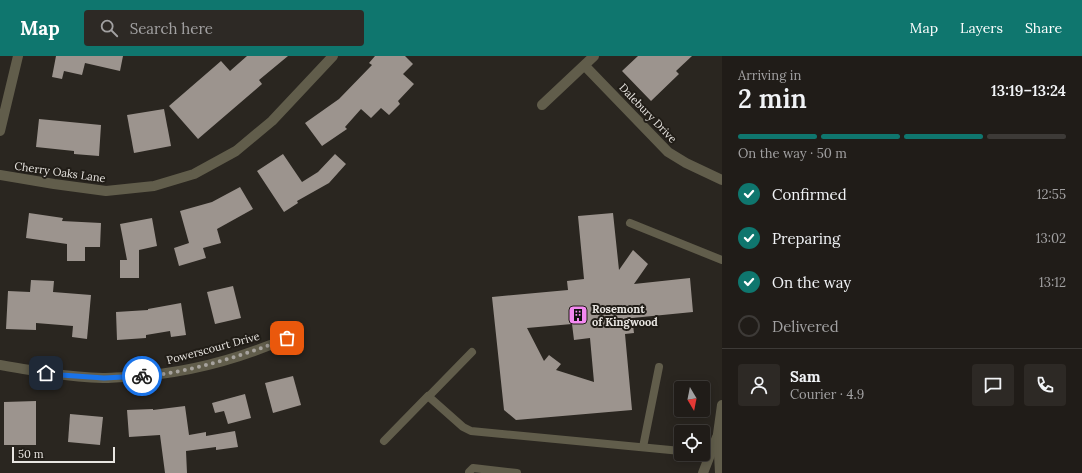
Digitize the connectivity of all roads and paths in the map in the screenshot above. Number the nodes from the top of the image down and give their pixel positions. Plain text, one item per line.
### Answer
1 (18, 56) edge
2 (333, 56) edge
3 (594, 56) edge
4 (585, 66) junction
5 (542, 105) dead end
6 (0, 131) edge
7 (0, 175) edge
8 (722, 180) edge
9 (630, 223) dead end
10 (722, 260) edge
11 (287, 338) dead end
12 (472, 352) dead end
13 (0, 365) edge
14 (659, 367) dead end
15 (429, 396) junction
16 (722, 405) edge
17 (718, 434) junction
18 (384, 441) dead end
19 (643, 447) junction
20 (710, 448) edge
21 (674, 450) edge
22 (705, 461) edge
23 (469, 473) edge
24 (517, 473) edge
25 (703, 473) edge
26 (720, 473) edge

1 - 6 street
2 - 7 street, Cherry Oaks Lane
3 - 4 street
4 - 5 street
4 - 8 street, Dalebury Drive
9 - 10 lane
11 - 13 street, Powerscourt Drive
12 - 15 lane
14 - 19 lane
15 - 18 lane
15 - 19 lane
16 - 17 street
17 - 20 street
17 - 26 street
19 - 21 lane
22 - 25 street
23 - 24 lane

